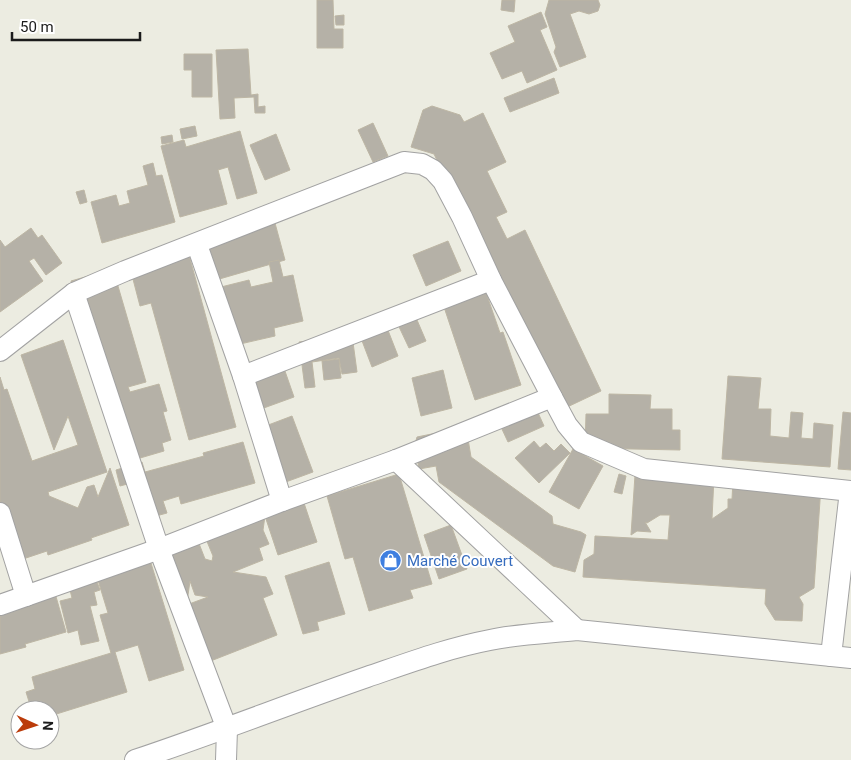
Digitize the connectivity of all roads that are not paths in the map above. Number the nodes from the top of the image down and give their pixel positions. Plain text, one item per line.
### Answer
1 (197, 244) junction
2 (491, 280) junction
3 (74, 293) junction
4 (0, 351) edge
5 (243, 376) junction
6 (552, 397) junction
7 (396, 460) junction
8 (851, 491) edge
9 (282, 501) junction
10 (0, 514) edge
11 (159, 549) junction
12 (26, 596) junction
13 (0, 605) edge
14 (577, 630) junction
15 (841, 657) edge
16 (227, 729) junction
17 (135, 760) edge
18 (226, 760) edge

1 - 2 street
1 - 3 street
1 - 5 street
2 - 5 street
2 - 6 street
3 - 4 street
3 - 11 street
5 - 9 street
6 - 7 street
6 - 8 street
7 - 9 street
7 - 14 street
8 - 15 street
9 - 11 street
10 - 12 street
11 - 12 street
11 - 16 street
12 - 13 street
14 - 15 street
14 - 16 street
16 - 17 street
16 - 18 street

